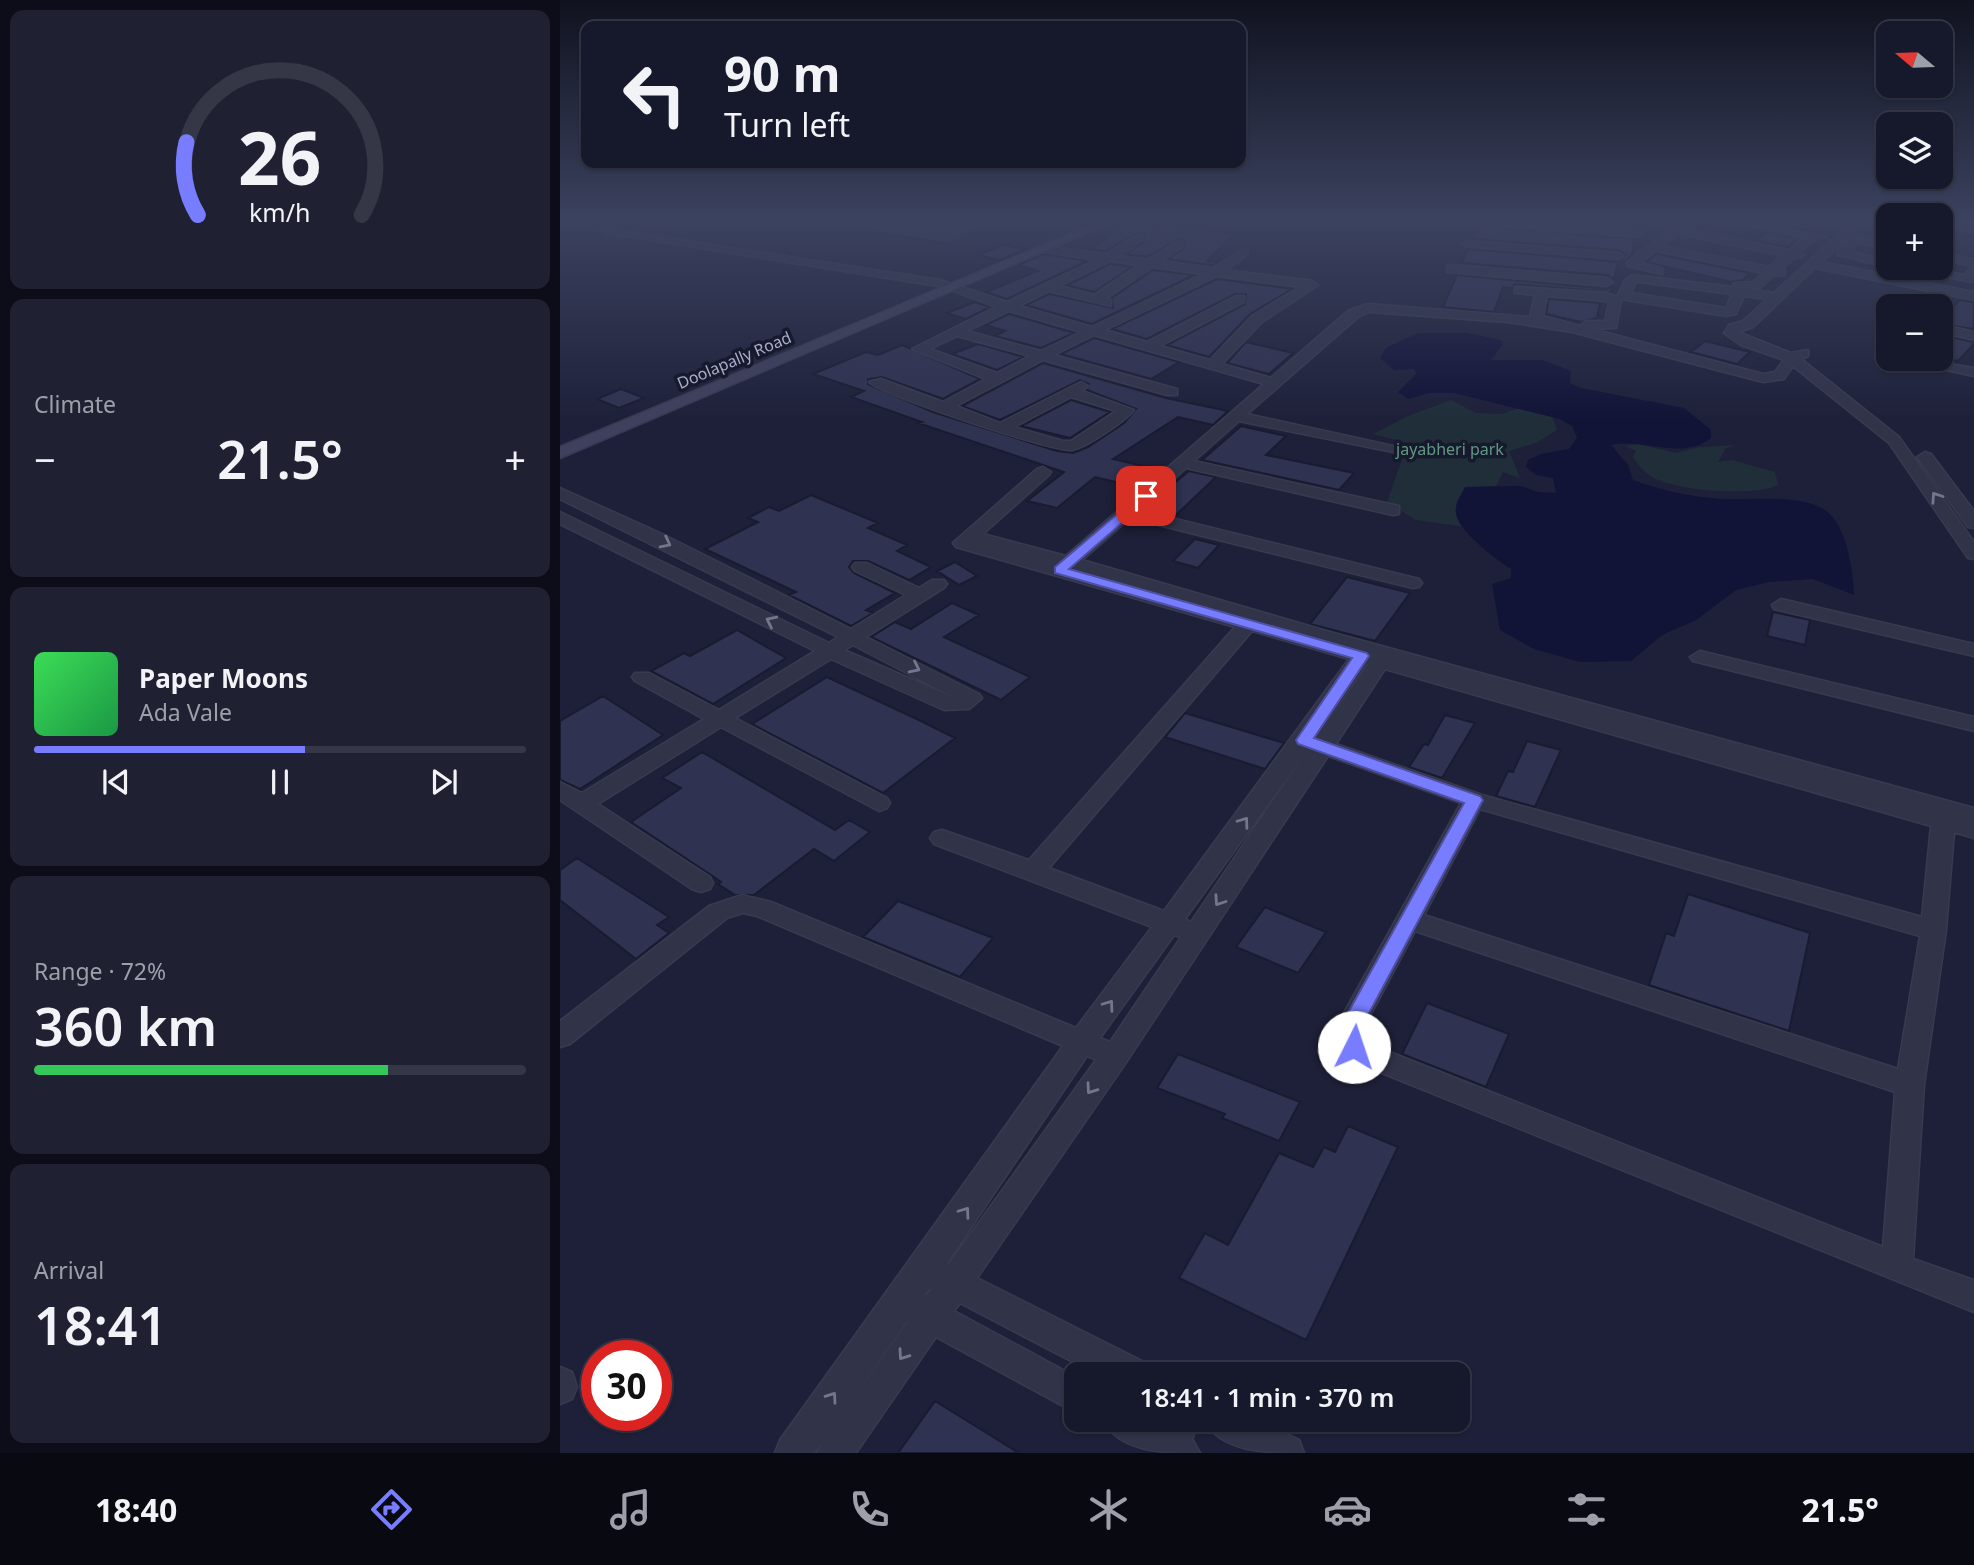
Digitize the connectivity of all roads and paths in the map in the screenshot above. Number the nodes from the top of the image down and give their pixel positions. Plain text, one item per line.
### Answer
1 (943, 286) edge
2 (943, 286) edge
3 (947, 286) edge
4 (1117, 286) edge
5 (1187, 286) edge
6 (1311, 286) edge
7 (1520, 286) edge
8 (1628, 286) edge
9 (1695, 286) edge
10 (1791, 286) edge
11 (1927, 286) edge
12 (1049, 287) joint
13 (1542, 292) junction
14 (1739, 292) junction
15 (1974, 296) edge
16 (1778, 297) junction
17 (1240, 299) dead end
18 (1095, 300) junction
19 (1514, 304) junction
20 (1006, 306) junction
21 (1137, 310) junction
22 (1559, 324) junction
23 (1095, 330) junction
24 (954, 331) junction
25 (1953, 331) edge
26 (1974, 336) edge
27 (1148, 347) junction
28 (1798, 355) junction
29 (1041, 356) junction
30 (1212, 366) junction
31 (1953, 367) edge
32 (1974, 372) edge
33 (1104, 374) junction
34 (999, 379) junction
35 (876, 382) dead end
36 (1274, 383) junction
37 (1070, 391) junction
38 (1172, 392) dead end
39 (944, 407) junction
40 (1236, 416) junction
41 (1001, 428) junction
42 (560, 442) edge
43 (1388, 449) dead end
44 (560, 453) edge
45 (1183, 463) junction
46 (1043, 472) dead end
47 (560, 493) edge
48 (1393, 510) dead end
49 (1128, 512) junction
50 (560, 517) edge
51 (620, 521) junction
52 (1974, 523) edge
53 (594, 534) junction
54 (1974, 554) edge
55 (1064, 566) junction
56 (861, 567) dead end
57 (938, 583) dead end
58 (1413, 583) dead end
59 (761, 591) junction
60 (919, 595) junction
61 (736, 604) junction
62 (1781, 605) dead end
63 (1252, 620) junction
64 (853, 638) junction
65 (1974, 650) edge
66 (832, 652) junction
67 (1374, 655) junction
68 (1700, 657) dead end
69 (642, 677) dead end
70 (717, 719) junction
71 (1974, 724) edge
72 (1313, 743) junction
73 (560, 789) edge
74 (1474, 800) junction
75 (879, 803) dead end
76 (581, 804) junction
77 (1974, 816) edge
78 (1943, 821) junction
79 (1974, 830) edge
80 (942, 838) dead end
81 (1033, 871) junction
82 (701, 883) dead end
83 (1409, 920) junction
84 (1170, 923) junction
85 (1933, 930) junction
86 (1197, 933) junction
87 (560, 1036) edge
88 (1082, 1041) junction
89 (1115, 1056) junction
90 (1910, 1084) junction
91 (924, 1268) junction
92 (1897, 1268) junction
93 (955, 1282) junction
94 (1974, 1296) edge
95 (901, 1300) junction
96 (930, 1317) junction
97 (1109, 1362) edge
98 (1064, 1390) edge
99 (1157, 1432) edge
100 (1246, 1432) edge
101 (1179, 1440) edge
102 (793, 1453) edge
103 (835, 1453) edge
104 (1286, 1453) edge

1 - 42 main road, Doolapally Road
2 - 44 main road, Doolapally Road
3 - 20 street
4 - 18 street
5 - 21 street
6 - 30 street
7 - 19 street
8 - 14 street
9 - 14 street
10 - 16 street
11 - 15 street
12 - 18 street
12 - 20 street
13 - 19 street
13 - 22 street
13 - 22 street
14 - 16 street
16 - 28 street
17 - 27 street
18 - 21 street
19 - 22 street
19 - 36 street
20 - 23 street
20 - 24 street
21 - 23 street
22 - 28 street
23 - 27 street
23 - 29 street
24 - 29 street
24 - 34 street
25 - 26 street
27 - 30 street
28 - 52 street
54 -> 28 street
29 - 33 street
29 - 34 street
30 - 36 street
31 - 32 street
33 - 37 street
33 - 38 street
34 - 39 street
35 - 39 street
36 - 40 street
37 - 41 street
37 - 41 street
39 - 41 street
40 - 43 street
40 - 45 street
45 - 48 street
45 - 49 street
46 - 55 street
47 - 51 street
49 - 55 street
49 - 58 street
50 - 53 street
51 - 53 street
51 -> 59 street
53 - 61 street
55 - 63 street
56 - 60 street
57 - 60 street
59 - 61 street
59 - 64 street
60 - 64 street
66 -> 61 street
62 - 65 street
63 - 67 street
63 - 81 street
64 - 66 street
64 -> 66 street
66 - 70 street
67 - 72 street
67 - 77 street
67 - 78 street
68 - 71 street
69 - 70 street
70 - 75 street
70 - 76 street
72 - 74 street
84 -> 72 street
72 -> 86 street
73 - 76 street
74 - 83 street
74 - 85 street
76 - 82 street
78 - 79 street
78 - 85 street
80 - 81 street
81 - 84 street
83 - 90 street
83 - 92 street
84 - 86 street
88 -> 84 street
85 - 90 street
86 - 89 street
87 - 88 street
88 - 89 street
91 -> 88 street
89 -> 93 street
90 - 92 street
91 - 93 street
91 - 95 street
92 - 94 street
93 - 96 street
93 - 97 street
95 - 96 street
102 -> 95 street
96 - 98 street
96 -> 103 street
99 - 101 street
100 - 104 street

